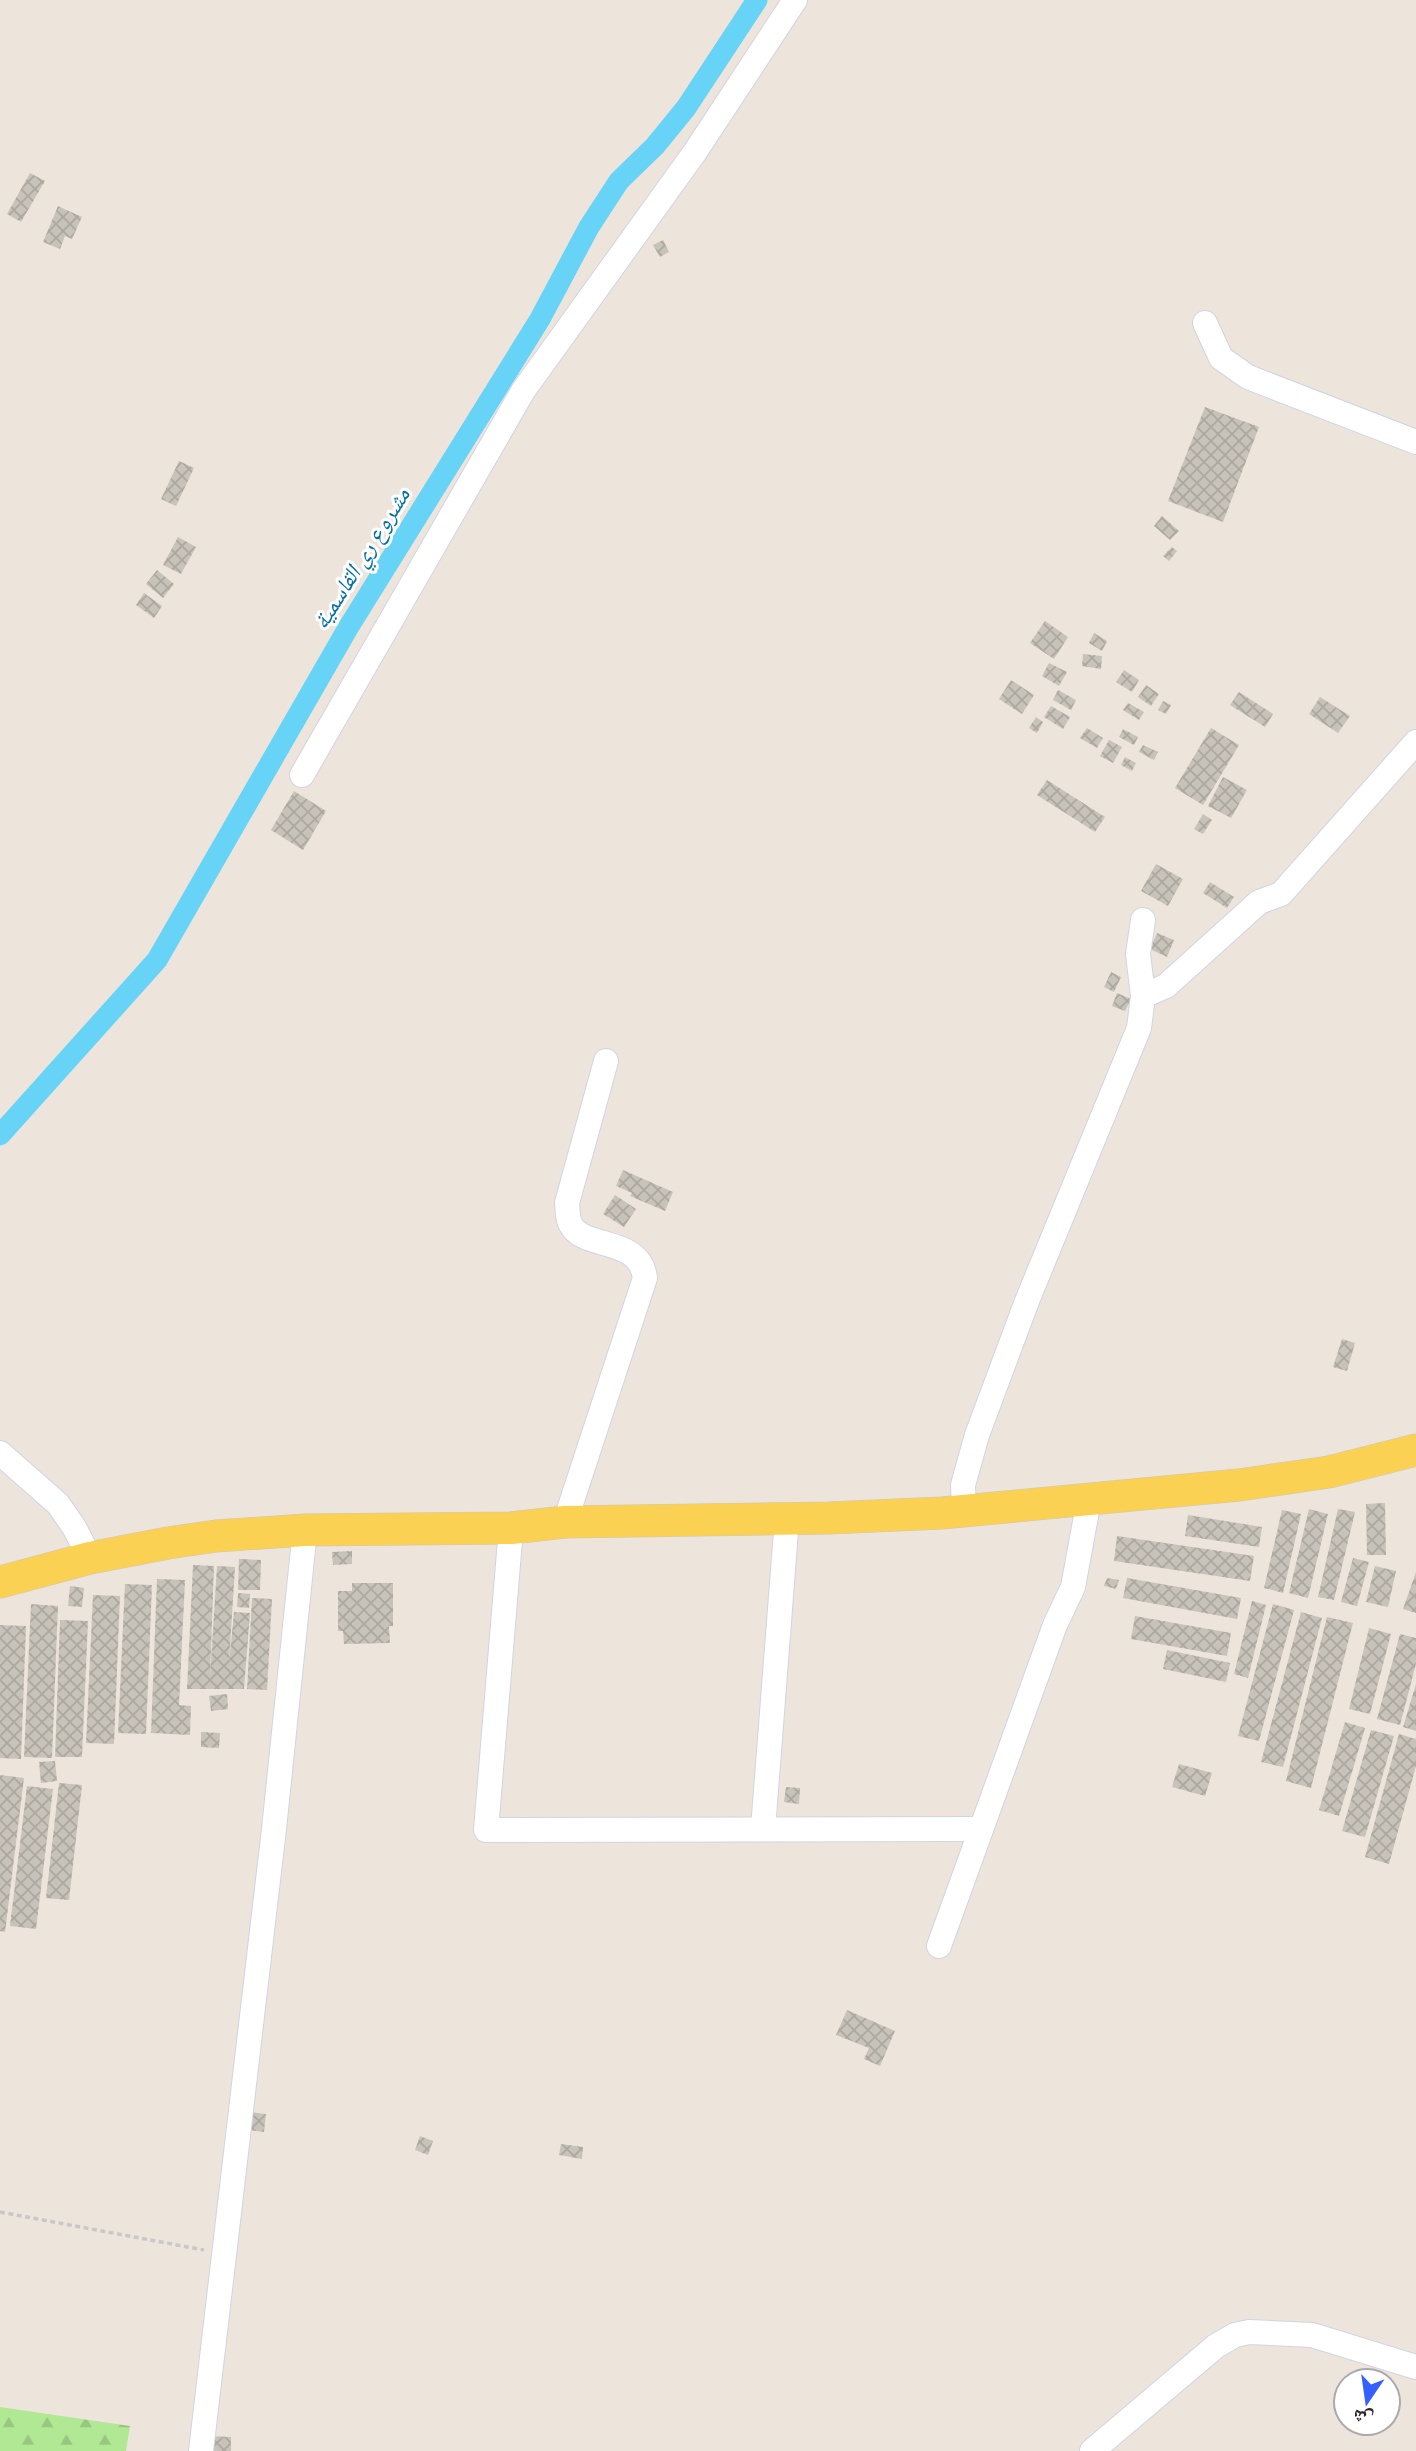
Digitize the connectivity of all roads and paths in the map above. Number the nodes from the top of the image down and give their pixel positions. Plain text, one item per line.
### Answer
1 (795, 0) edge
2 (1205, 323) dead end
3 (1416, 442) edge
4 (1416, 742) edge
5 (302, 775) dead end
6 (1143, 920) dead end
7 (1143, 996) junction
8 (606, 1061) dead end
9 (1416, 1450) edge
10 (0, 1453) edge
11 (1089, 1500) junction
12 (964, 1511) junction
13 (787, 1518) junction
14 (565, 1522) junction
15 (511, 1528) junction
16 (305, 1530) junction
17 (90, 1558) junction
18 (0, 1581) edge
19 (763, 1829) junction
20 (981, 1829) junction
21 (939, 1946) dead end
22 (0, 2212) edge
23 (224, 2254) junction
24 (1416, 2367) edge
25 (201, 2451) edge
26 (1092, 2451) edge

1 - 5 street
2 - 3 street
4 - 7 street
6 - 7 street
7 - 12 street
8 - 14 street
9 - 11 main road
10 - 17 street
11 - 12 main road
11 - 20 street
12 - 13 main road
13 - 14 main road
13 - 19 street
14 - 15 main road
15 - 16 main road
15 - 19 street
16 - 17 main road
16 - 23 street
17 - 18 main road
19 - 20 street
20 - 21 street
22 - 23 path
23 - 25 street
24 - 26 street

